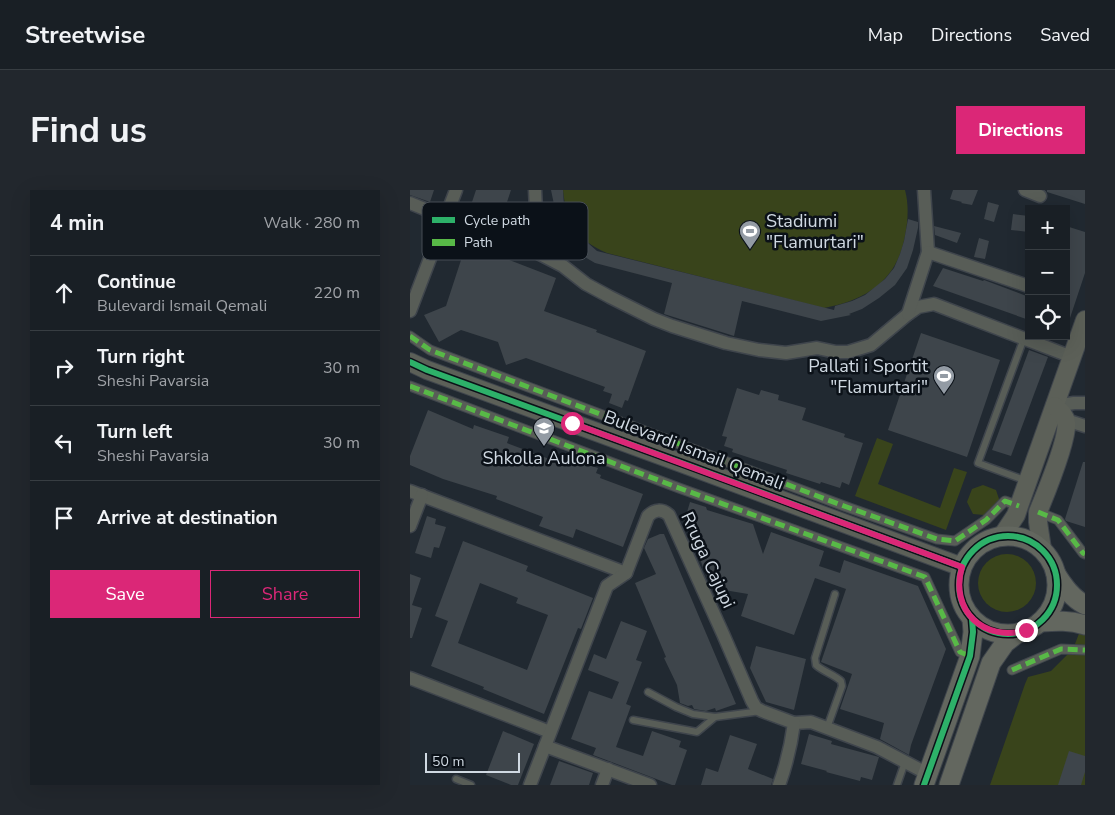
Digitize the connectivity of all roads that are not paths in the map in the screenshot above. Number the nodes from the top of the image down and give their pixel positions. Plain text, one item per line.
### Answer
1 (456, 190) edge
2 (924, 190) edge
3 (1025, 190) edge
4 (1040, 196) dead end
5 (452, 202) edge
6 (410, 203) edge
7 (422, 208) edge
8 (928, 252) junction
9 (430, 260) edge
10 (551, 260) edge
11 (1025, 285) edge
12 (410, 311) edge
13 (908, 314) junction
14 (1085, 320) edge
15 (410, 336) edge
16 (1025, 338) joint
17 (1030, 340) edge
18 (1072, 357) junction
19 (410, 362) edge
20 (410, 386) edge
21 (1085, 403) edge
22 (1060, 413) junction
23 (1085, 426) edge
24 (1028, 481) junction
25 (416, 493) edge
26 (1019, 506) junction
27 (1038, 512) junction
28 (410, 526) edge
29 (1002, 536) junction
30 (1042, 550) junction
31 (1085, 554) edge
32 (962, 567) junction
33 (620, 571) junction
34 (1056, 573) junction
35 (835, 594) dead end
36 (1085, 605) edge
37 (972, 619) junction
38 (1040, 622) junction
39 (1085, 626) edge
40 (1018, 633) junction
41 (1085, 650) edge
42 (970, 656) junction
43 (1012, 670) dead end
44 (410, 678) edge
45 (648, 692) dead end
46 (762, 711) junction
47 (715, 717) junction
48 (633, 720) dead end
49 (794, 723) junction
50 (827, 728) junction
51 (550, 732) junction
52 (545, 746) junction
53 (905, 762) junction
54 (608, 769) junction
55 (456, 779) dead end
56 (926, 780) edge
57 (472, 785) edge
58 (530, 785) edge
59 (602, 785) edge
60 (650, 785) edge
61 (779, 785) edge
62 (897, 785) edge
63 (949, 785) edge

1 - 5 street
2 - 8 street
3 - 4 street
6 - 7 street
8 - 11 street
8 - 13 street
9 - 12 street
10 - 13 street
13 - 16 street
14 - 18 main road
15 - 26 street, Bulevardi Ismail Qemali
16 - 24 lane
17 - 18 street
18 - 22 main road
19 - 32 main road, Bulevardi Ismail Qemali
20 - 42 street
21 - 22 street
22 - 23 street
22 - 24 main road
22 - 27 main road
24 - 26 main road
25 - 28 street
25 - 33 street
26 - 29 main road
27 - 30 main road
27 - 31 street
29 - 30 main road
29 - 32 main road
30 - 34 main road
32 - 37 main road
33 - 46 street, Rruga Cajupi
33 - 51 street
34 - 36 main road
34 - 38 main road
35 - 50 lane
37 - 40 main road
37 - 42 main road
38 - 39 main road
38 - 40 main road
40 - 63 main road
41 - 43 street
42 - 56 main road
44 - 51 street
45 - 47 lane
46 - 47 lane
46 - 49 street
47 - 48 lane
49 - 50 street
49 - 61 street
50 - 53 street
51 - 52 street
52 - 54 street
52 - 58 street
53 - 56 street
53 - 62 lane
54 - 59 street
54 - 60 street
55 - 57 lane

